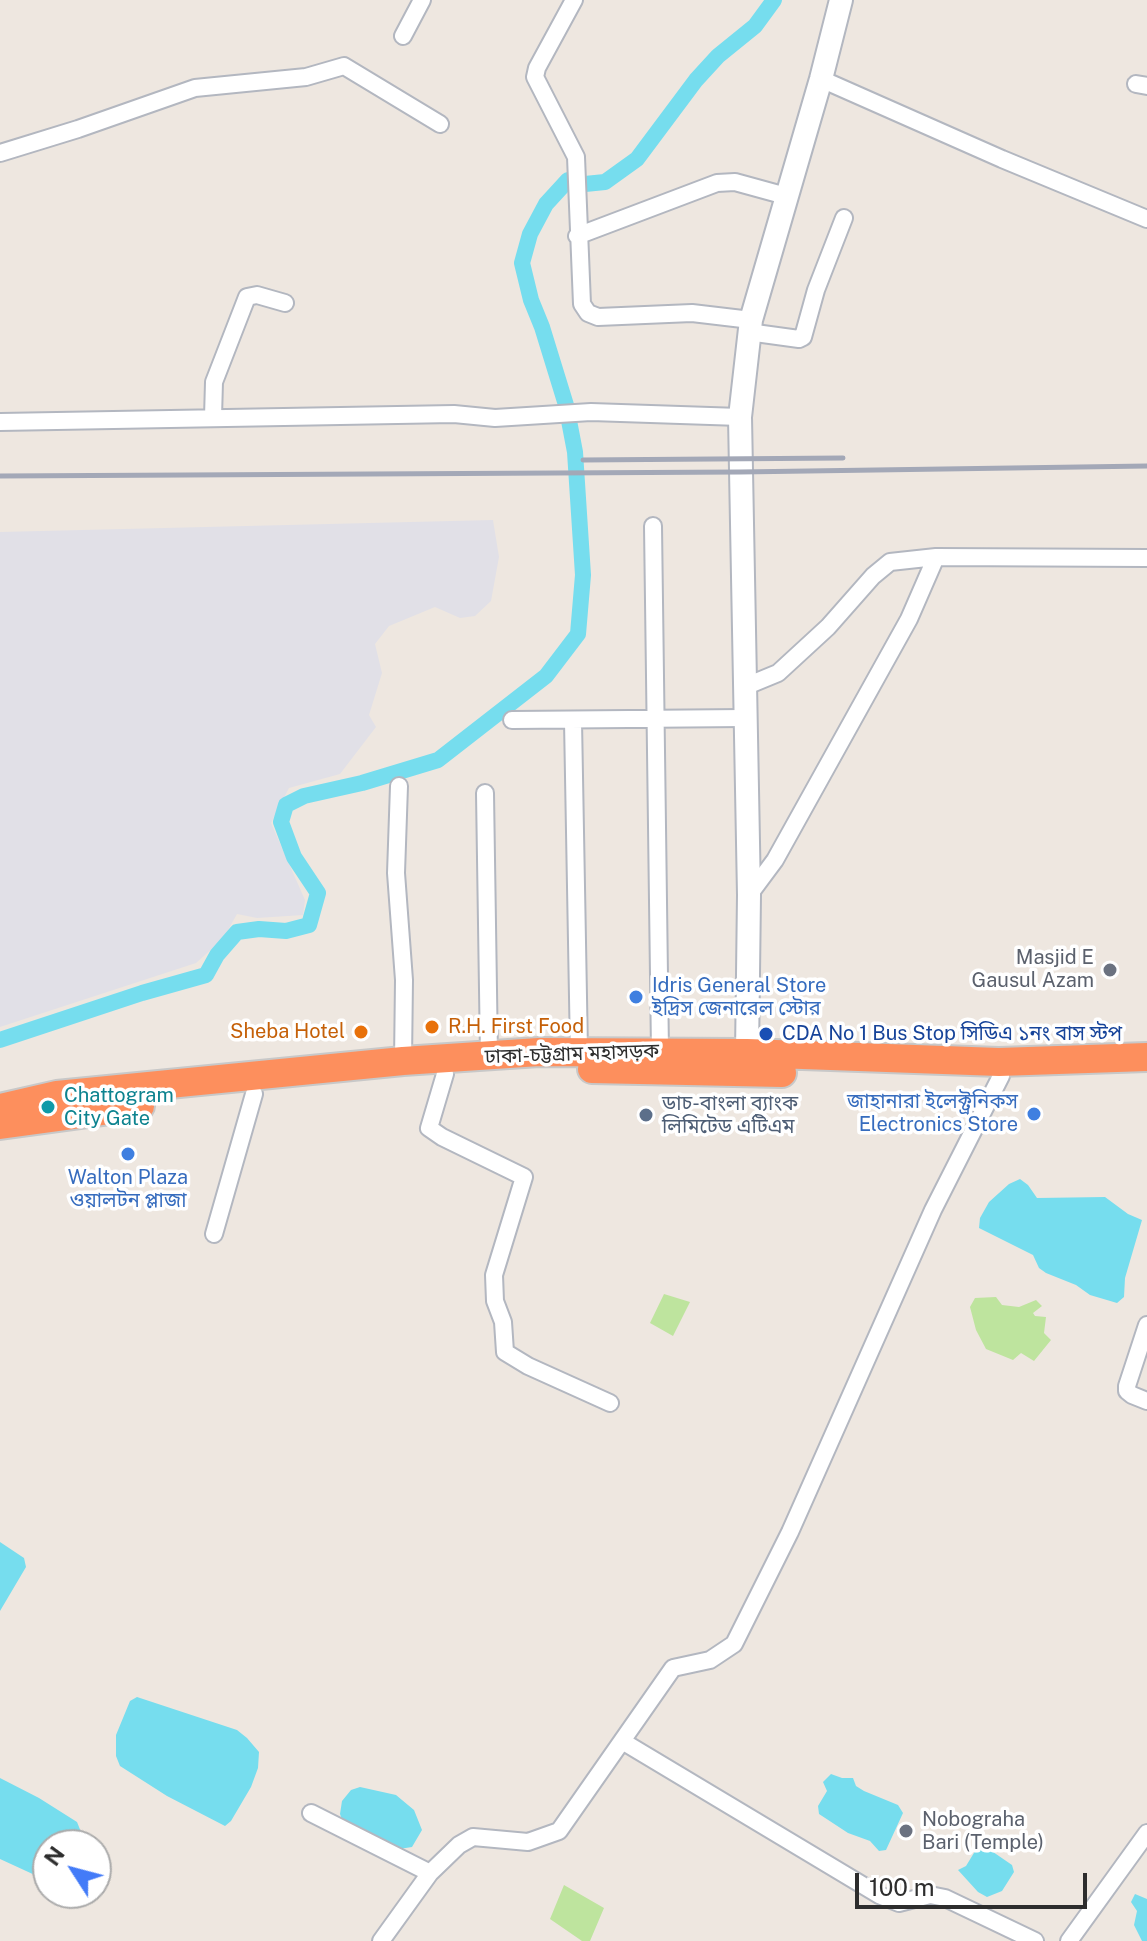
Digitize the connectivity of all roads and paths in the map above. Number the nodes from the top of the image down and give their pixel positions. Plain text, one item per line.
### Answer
1 (422, 0) edge
2 (574, 0) edge
3 (841, 0) edge
4 (403, 36) dead end
5 (821, 79) junction
6 (440, 124) dead end
7 (0, 153) edge
8 (786, 196) junction
9 (844, 218) dead end
10 (1147, 219) edge
11 (577, 236) junction
12 (285, 303) dead end
13 (749, 326) junction
14 (213, 417) junction
15 (740, 417) junction
16 (0, 422) edge
17 (653, 526) dead end
18 (936, 557) junction
19 (1147, 558) edge
20 (744, 687) junction
21 (745, 718) junction
22 (512, 720) dead end
23 (657, 720) junction
24 (573, 721) junction
25 (399, 786) dead end
26 (485, 793) dead end
27 (749, 895) junction
28 (660, 1051) junction
29 (579, 1052) junction
30 (747, 1053) junction
31 (489, 1055) junction
32 (1147, 1057) edge
33 (403, 1061) junction
34 (445, 1074) junction
35 (1147, 1074) edge
36 (1001, 1076) junction
37 (238, 1090) junction
38 (0, 1108) edge
39 (0, 1125) edge
40 (214, 1234) dead end
41 (1147, 1325) edge
42 (1147, 1401) edge
43 (610, 1403) dead end
44 (622, 1741) junction
45 (311, 1813) dead end
46 (1147, 1833) edge
47 (430, 1873) junction
48 (381, 1941) edge
49 (1035, 1941) edge
50 (1069, 1941) edge

1 - 4 street
2 - 11 street
3 - 5 street
5 - 8 street
5 - 10 street
6 - 7 street
8 - 11 street
8 - 13 street
9 - 13 street
11 - 13 street
12 - 14 street
13 - 15 street
14 - 15 street
14 - 16 street
15 - 20 street
17 - 23 street
18 - 19 street
18 - 20 street
18 - 27 street
20 - 21 street
21 - 23 street
21 - 27 street
22 - 24 street
23 - 24 street
23 - 28 street
24 - 29 street
25 - 33 street
26 - 31 street
27 - 30 street
28 - 29 highway, ঢাকা-চট্টগ্রাম মহাসড়ক
28 - 30 highway, ঢাকা-চট্টগ্রাম মহাসড়ক
29 - 31 highway, ঢাকা-চট্টগ্রাম মহাসড়ক
30 - 32 highway, ঢাকা-চট্টগ্রাম মহাসড়ক
31 - 33 highway, ঢাকা-চট্টগ্রাম মহাসড়ক
33 - 37 highway, ঢাকা-চট্টগ্রাম মহাসড়ক
34 - 36 highway, ঢাকা-চট্টগ্রাম মহাসড়ক
34 - 37 highway, ঢাকা-চট্টগ্রাম মহাসড়ক
34 - 43 street
35 - 36 highway, ঢাকা-চট্টগ্রাম মহাসড়ক
36 - 44 street
37 - 38 highway, ঢাকা-চট্টগ্রাম মহাসড়ক
37 - 39 highway, ঢাকা-চট্টগ্রাম মহাসড়ক
37 - 40 street
41 - 42 street
44 - 47 street
44 - 49 street
45 - 47 street
46 - 50 street
47 - 48 street

